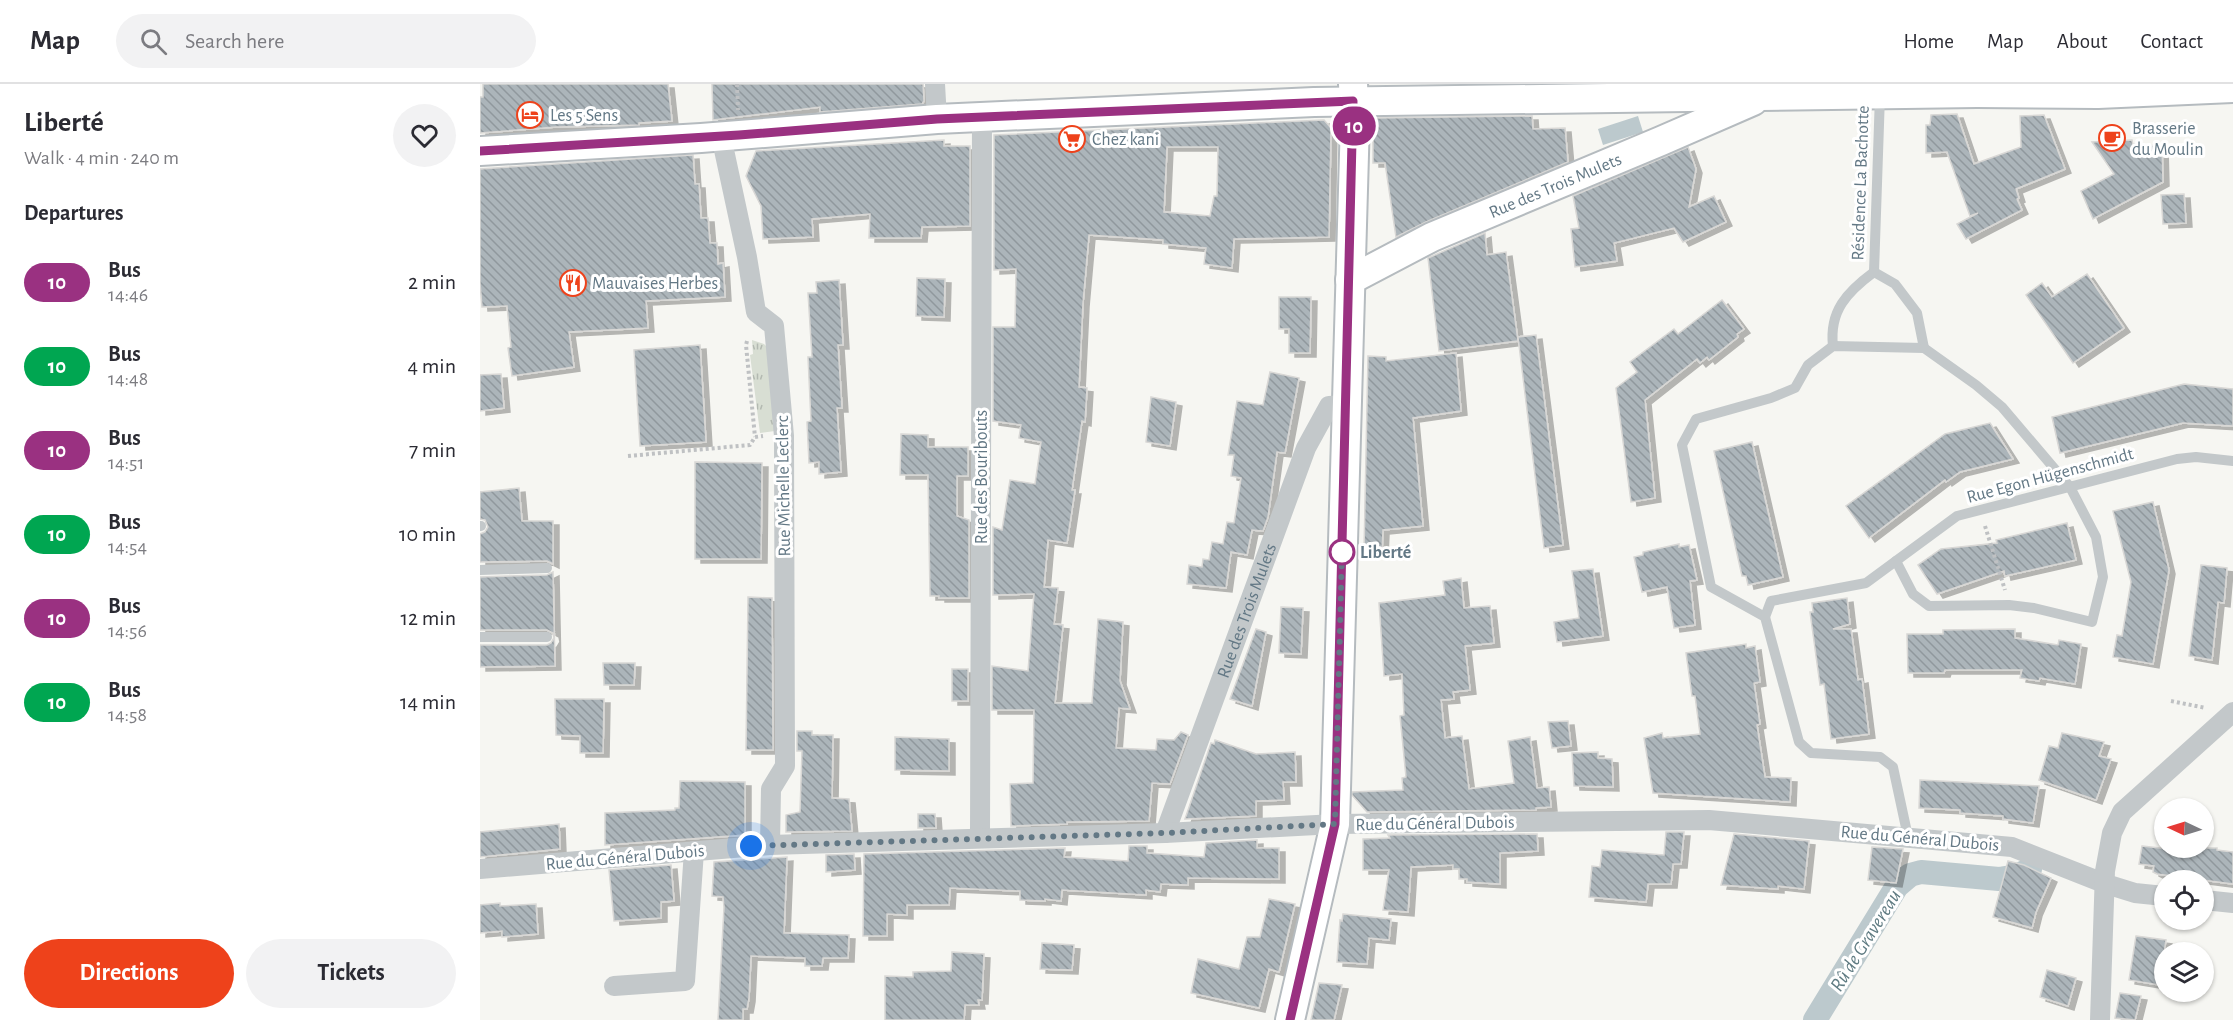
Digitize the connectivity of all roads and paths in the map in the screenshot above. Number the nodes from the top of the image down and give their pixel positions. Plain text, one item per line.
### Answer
1 (935, 84) edge
2 (2233, 88) edge
3 (2098, 89) edge
4 (1761, 90) edge
5 (1353, 93) edge
6 (1880, 95) junction
7 (982, 117) junction
8 (937, 119) junction
9 (721, 136) junction
10 (480, 151) edge
11 (1874, 272) junction
12 (1350, 280) junction
13 (747, 341) dead end
14 (1833, 346) junction
15 (1924, 348) junction
16 (1346, 405) junction
17 (766, 436) dead end
18 (755, 437) junction
19 (628, 456) dead end
20 (2233, 461) edge
21 (2070, 487) junction
22 (1980, 509) junction
23 (1896, 561) junction
24 (547, 568) dead end
25 (480, 570) edge
26 (2009, 605) junction
27 (1765, 617) junction
28 (480, 637) edge
29 (547, 637) dead end
30 (2171, 701) dead end
31 (2232, 713) edge
32 (1335, 824) junction
33 (1165, 833) junction
34 (1908, 837) junction
35 (980, 838) junction
36 (770, 845) junction
37 (694, 851) junction
38 (480, 869) edge
39 (2106, 884) junction
40 (2154, 895) edge
41 (2214, 901) edge
42 (2233, 903) edge
43 (614, 986) dead end
44 (1290, 1020) edge
45 (2100, 1020) edge

1 - 8 street
2 - 3 main road
3 - 6 main road
4 - 5 main road
4 - 6 main road
4 - 12 main road, Rue des Trois Mulets
5 - 7 main road
5 - 12 main road
6 - 11 lane, Résidence La Bachotte
7 - 8 main road
7 - 35 street, Rue des Bouribouts
8 - 9 main road
9 - 10 main road
9 - 36 street, Rue Michelle Leclerc
11 - 14 lane
11 - 15 lane
12 - 16 main road
13 - 18 path
14 - 15 lane
14 - 27 lane
15 - 21 lane
16 - 32 main road
16 - 33 street, Rue des Trois Mulets
17 - 18 path
18 - 19 path
20 - 21 lane, Rue Egon Hügenschmidt
21 - 22 lane, Rue Egon Hügenschmidt
21 - 26 lane
22 - 23 lane, Rue Egon Hügenschmidt
22 - 26 path
23 - 26 lane
23 - 27 lane, Rue Egon Hügenschmidt
24 - 25 lane
27 - 34 lane
28 - 29 lane
30 - 31 path
31 - 39 street
32 - 33 street, Rue du Général Dubois
32 - 34 street, Rue du Général Dubois
32 - 44 main road
33 - 35 street, Rue du Général Dubois
34 - 39 street, Rue du Général Dubois
35 - 36 street, Rue du Général Dubois
36 - 37 street, Rue du Général Dubois
37 - 38 street, Rue du Général Dubois
37 - 43 street
39 - 40 street, Rue du Général Dubois
39 - 45 street
41 - 42 street

